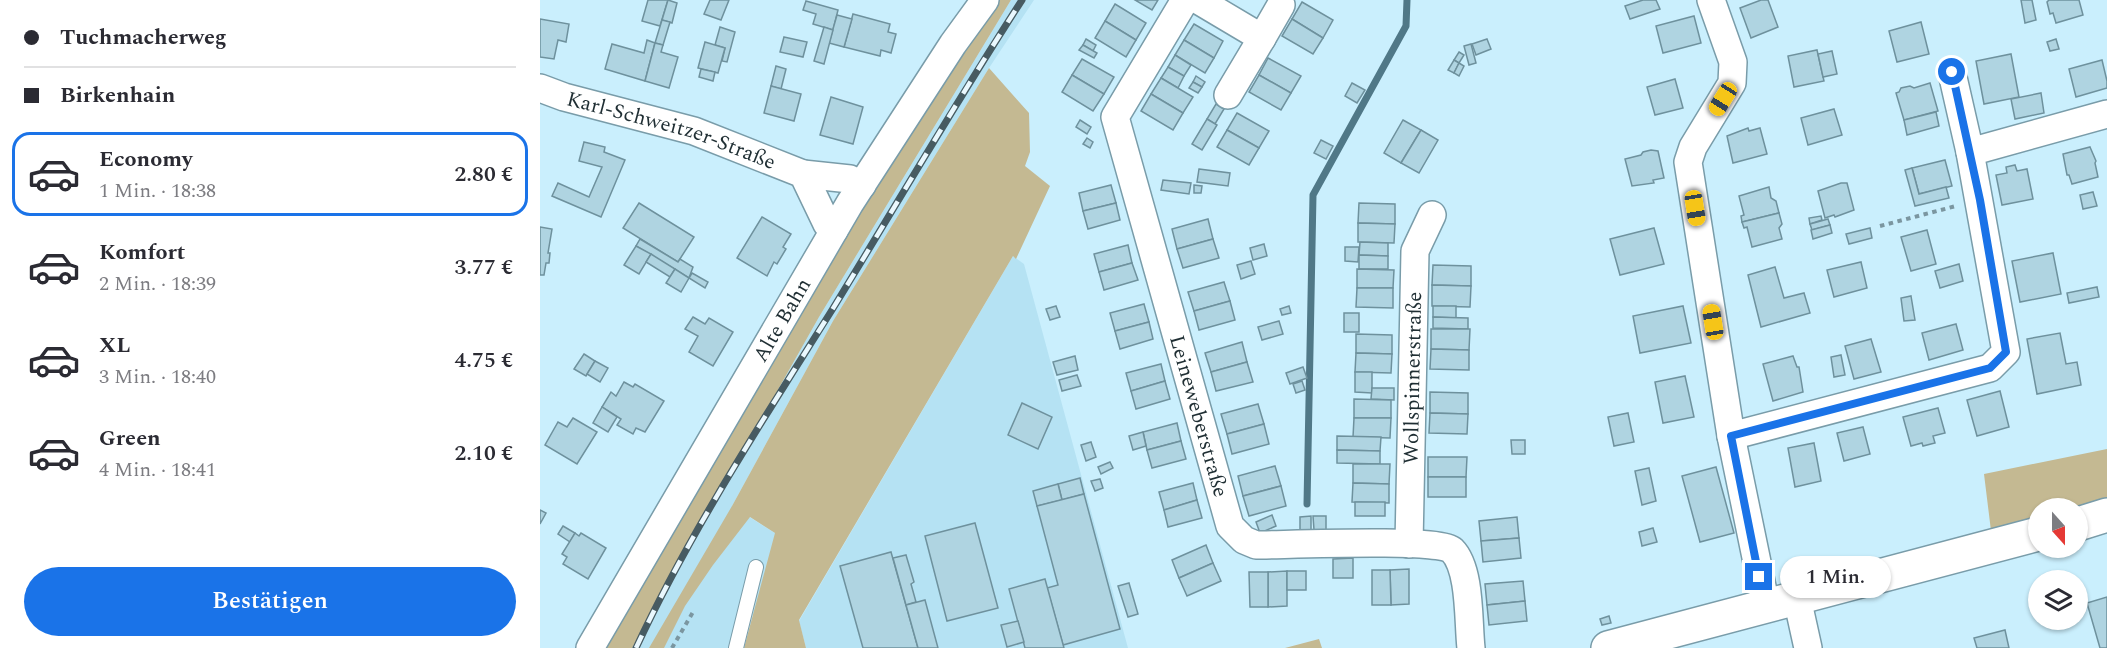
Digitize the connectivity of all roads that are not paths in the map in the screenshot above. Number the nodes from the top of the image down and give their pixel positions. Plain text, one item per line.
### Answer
1 (985, 0) edge
2 (1185, 0) edge
3 (1198, 0) edge
4 (1711, 0) edge
5 (1281, 5) dead end
6 (1262, 38) junction
7 (1952, 72) dead end
8 (540, 88) edge
9 (1228, 95) dead end
10 (2107, 114) edge
11 (1970, 152) junction
12 (803, 174) junction
13 (862, 185) junction
14 (1432, 215) dead end
15 (834, 230) junction
16 (1731, 436) junction
17 (2107, 516) edge
18 (2088, 521) edge
19 (2028, 537) edge
20 (1409, 544) junction
21 (756, 567) dead end
22 (1782, 602) junction
23 (590, 648) edge
24 (736, 648) edge
25 (1470, 648) edge
26 (1608, 648) edge
27 (1808, 648) edge

1 - 13 street, Alte Bahn
2 - 20 street, Leineweberstraße
3 - 6 street
4 - 16 street
5 - 6 street
6 - 9 street
7 - 11 street
8 - 12 street, Karl-Schweitzer-Straße
10 - 11 street
11 - 16 street
12 - 13 street, Karl-Schweitzer-Straße
12 - 15 street, Karl-Schweitzer-Straße
13 - 15 street, Alte Bahn
14 - 20 street, Wollspinnerstraße
15 - 23 street, Alte Bahn
16 - 22 street
17 - 18 main road
19 - 22 main road
20 - 25 street, Leineweberstraße
21 - 24 lane
22 - 26 main road
22 - 27 street

